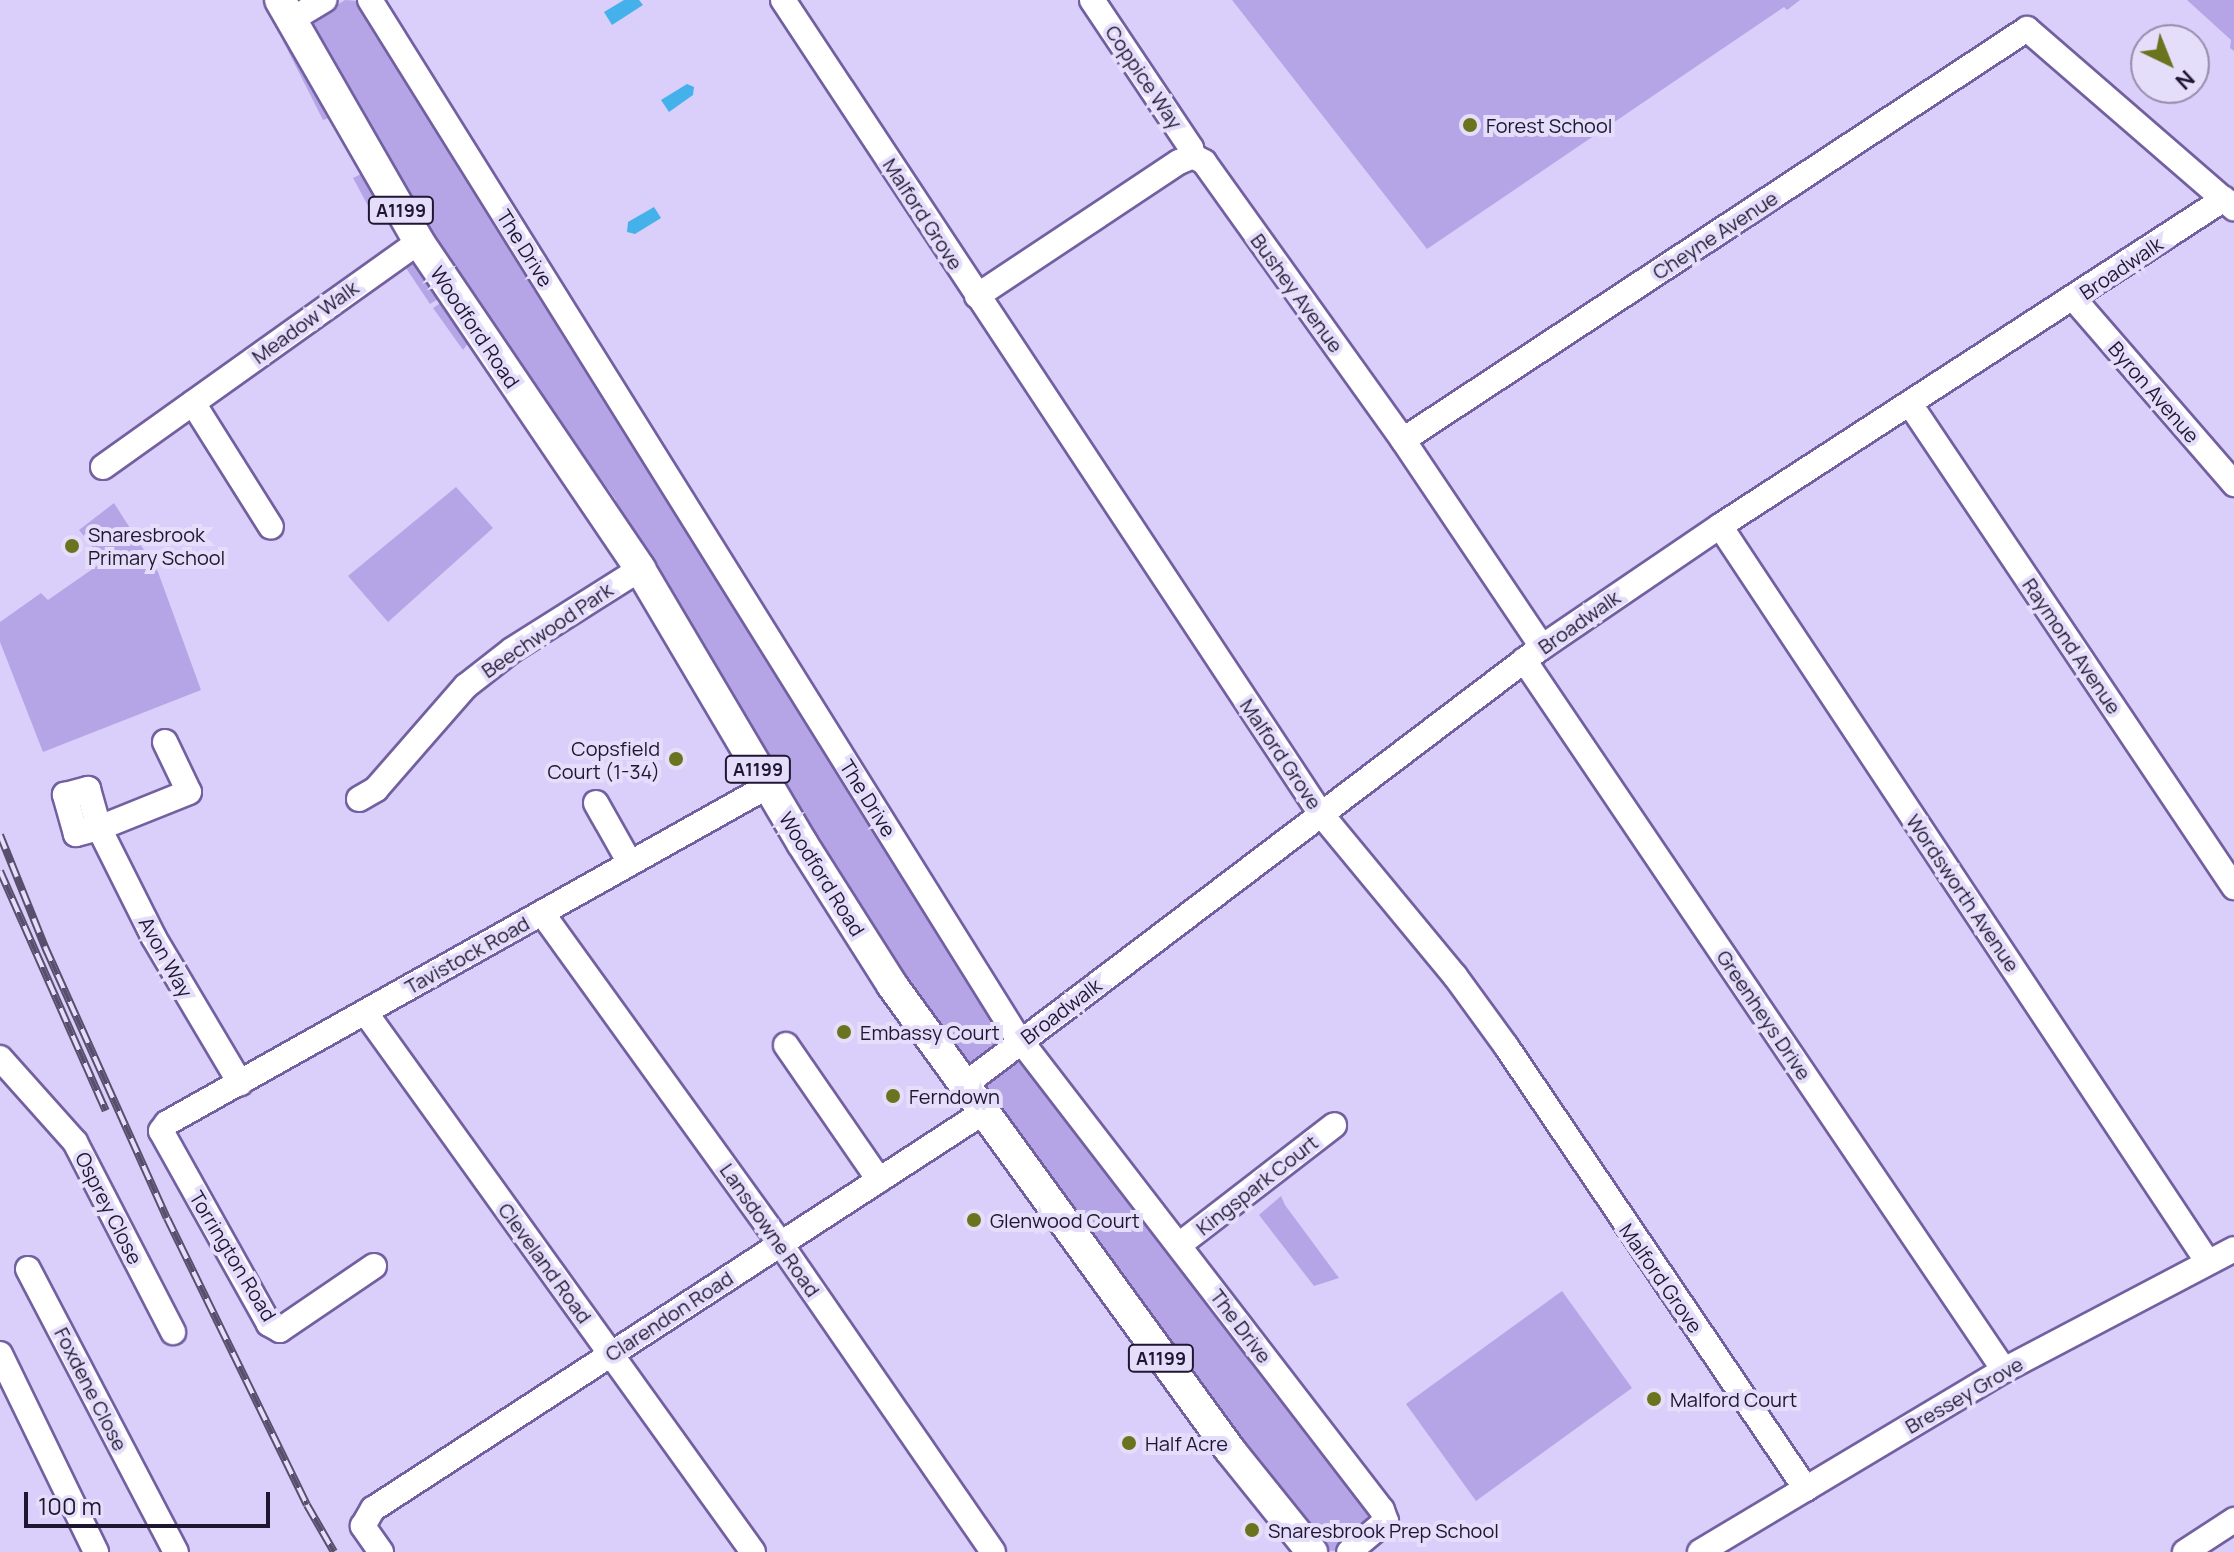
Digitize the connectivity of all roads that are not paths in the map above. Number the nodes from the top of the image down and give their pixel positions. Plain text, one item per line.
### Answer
1 (324, 0) edge
2 (370, 0) edge
3 (783, 0) edge
4 (1092, 0) edge
5 (286, 10) edge
6 (1193, 156) junction
7 (2229, 204) edge
8 (419, 242) junction
9 (977, 296) junction
10 (2074, 299) junction
11 (193, 403) junction
12 (1910, 404) junction
13 (1403, 440) junction
14 (103, 467) dead end
15 (2234, 484) edge
16 (1720, 526) junction
17 (271, 527) dead end
18 (640, 569) junction
19 (1533, 654) junction
20 (165, 742) dead end
21 (768, 786) junction
22 (359, 799) dead end
23 (596, 803) dead end
24 (1321, 814) junction
25 (630, 863) junction
26 (2234, 887) edge
27 (542, 913) junction
28 (365, 1012) junction
29 (1021, 1041) junction
30 (786, 1045) dead end
31 (0, 1058) edge
32 (240, 1083) junction
33 (963, 1086) junction
34 (982, 1113) junction
35 (167, 1123) joint
36 (1334, 1125) dead end
37 (879, 1180) junction
38 (780, 1243) junction
39 (1179, 1245) junction
40 (2234, 1249) edge
41 (2207, 1261) junction
42 (374, 1266) dead end
43 (28, 1269) dead end
44 (173, 1332) dead end
45 (0, 1354) edge
46 (611, 1355) junction
47 (2004, 1370) junction
48 (1806, 1489) junction
49 (2234, 1520) edge
50 (96, 1552) edge
51 (176, 1552) edge
52 (381, 1552) edge
53 (753, 1552) edge
54 (993, 1552) edge
55 (1312, 1552) edge
56 (1349, 1552) edge
57 (1700, 1552) edge
58 (2185, 1552) edge

1 - 5 street
2 - 29 street, The Drive
3 - 9 street, Malford Grove
4 - 6 street, Coppice Way
5 - 8 main road, Woodford Road / A1199
6 - 9 street
6 - 13 street, Bushey Avenue
7 - 10 street, Broadwalk
7 - 13 street, Cheyne Avenue
8 - 11 street, Meadow Walk
8 - 18 main road, Woodford Road / A1199
9 - 24 street, Malford Grove
10 - 12 street, Broadwalk
10 - 15 street, Byron Avenue
11 - 14 street, Meadow Walk
11 - 17 street
12 - 16 street, Broadwalk
12 - 26 street, Raymond Avenue
13 - 19 street, Bushey Avenue
16 - 19 street, Broadwalk
16 - 41 street, Wordsworth Avenue
18 - 21 main road, Woodford Road / A1199
18 - 22 street, Beechwood Park
19 - 24 street, Broadwalk
19 - 47 street, Greenheys Drive
20 - 32 street, Avon Way
21 - 25 street, Tavistock Road
21 - 33 main road, Woodford Road / A1199
23 - 25 street
24 - 29 street, Broadwalk
24 - 48 street, Malford Grove
25 - 27 street, Tavistock Road
27 - 28 street, Tavistock Road
27 - 38 street, Lansdowne Road
28 - 32 street, Tavistock Road
28 - 46 street, Cleveland Road
29 - 33 street, Broadwalk
29 - 39 street, The Drive
30 - 37 street
31 - 44 street, Osprey Close
32 - 35 street, Tavistock Road
33 - 34 main road, Woodford Road / A1199
34 - 37 street, Clarendon Road
34 - 55 main road, Woodford Road / A1199
35 - 42 street, Torrington Road
36 - 39 street, Kingspark Court
37 - 38 street, Clarendon Road
38 - 46 street, Clarendon Road
38 - 54 street, Lansdowne Road
39 - 56 street, The Drive
40 - 41 street, Bressey Grove
41 - 47 street, Bressey Grove
43 - 51 street, Foxdene Close
45 - 50 street
46 - 52 street, Clarendon Road
46 - 53 street, Cleveland Road
47 - 48 street, Bressey Grove
48 - 57 street, Bressey Grove
49 - 58 street

